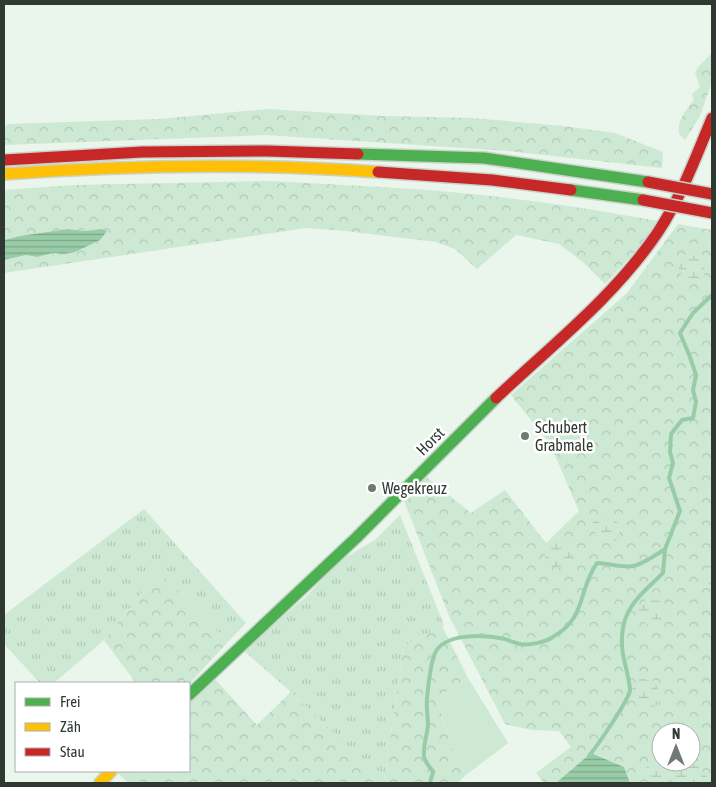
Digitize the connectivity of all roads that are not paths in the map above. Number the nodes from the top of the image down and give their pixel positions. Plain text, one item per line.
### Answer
1 (712, 118) edge
2 (4, 160) edge
3 (4, 174) edge
4 (712, 194) edge
5 (712, 213) edge
6 (190, 693) edge
7 (110, 772) edge
8 (100, 783) edge

1 - 6 main road, Horst
2 - 4 main road, bridge
3 - 5 main road, bridge
7 - 8 main road

